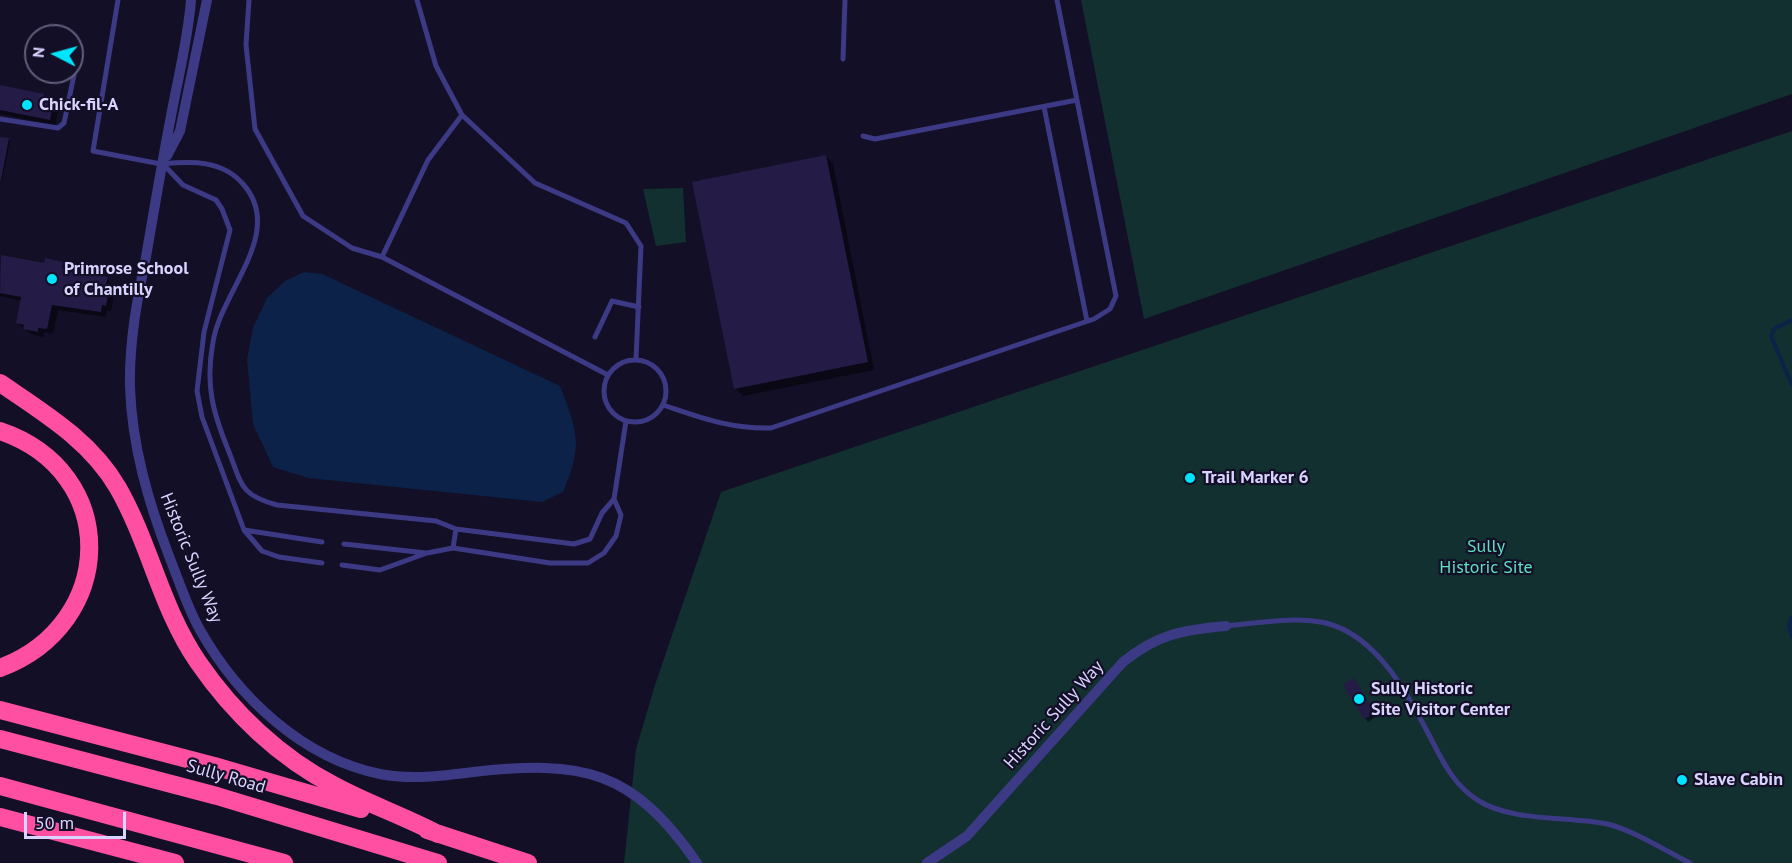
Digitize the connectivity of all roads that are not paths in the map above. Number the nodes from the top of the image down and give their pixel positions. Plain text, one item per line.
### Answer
1 (118, 0) edge
2 (191, 0) edge
3 (207, 0) edge
4 (249, 0) edge
5 (417, 0) edge
6 (845, 0) edge
7 (1057, 0) edge
8 (843, 59) dead end
9 (72, 84) edge
10 (1077, 100) junction
11 (1044, 107) junction
12 (462, 115) junction
13 (0, 119) edge
14 (863, 136) dead end
15 (163, 164) junction
16 (382, 257) junction
17 (639, 307) junction
18 (1087, 321) junction
19 (595, 337) dead end
20 (636, 360) junction
21 (608, 375) junction
22 (0, 383) edge
23 (663, 405) junction
24 (626, 421) junction
25 (0, 431) edge
26 (614, 499) junction
27 (456, 529) junction
28 (244, 530) junction
29 (322, 542) dead end
30 (344, 544) dead end
31 (453, 548) junction
32 (427, 553) junction
33 (322, 562) dead end
34 (342, 565) dead end
35 (1226, 626) joint
36 (0, 668) edge
37 (0, 710) edge
38 (0, 739) edge
39 (0, 786) edge
40 (0, 817) edge
41 (438, 834) junction
42 (175, 863) edge
43 (284, 863) edge
44 (438, 863) edge
45 (528, 863) edge
46 (697, 863) edge
47 (927, 863) edge
48 (1690, 863) edge

1 - 15 lane
2 - 15 street, Historic Sully Way
3 - 15 street, Historic Sully Way
4 - 16 lane
5 - 12 lane
6 - 8 lane
7 - 10 lane
9 - 13 lane
10 - 11 lane
10 - 18 lane
11 - 14 lane
11 - 18 lane
12 - 16 lane
12 - 17 lane
15 - 27 lane
15 - 28 lane
15 - 46 street, Historic Sully Way
16 - 21 lane
17 - 19 lane
17 - 20 lane
18 - 23 lane
20 - 21 lane
20 - 23 lane
21 - 24 lane
22 - 41 highway
23 - 24 lane
24 - 26 lane
25 - 36 highway
26 - 27 lane
26 - 31 lane
27 - 31 lane
28 - 29 lane
28 - 33 lane
30 - 32 lane
31 - 32 lane
32 - 34 lane
35 - 47 street, Historic Sully Way
35 - 48 lane
37 - 41 highway
38 - 44 highway, Sully Road
39 - 43 highway
40 - 42 highway
41 - 45 highway

